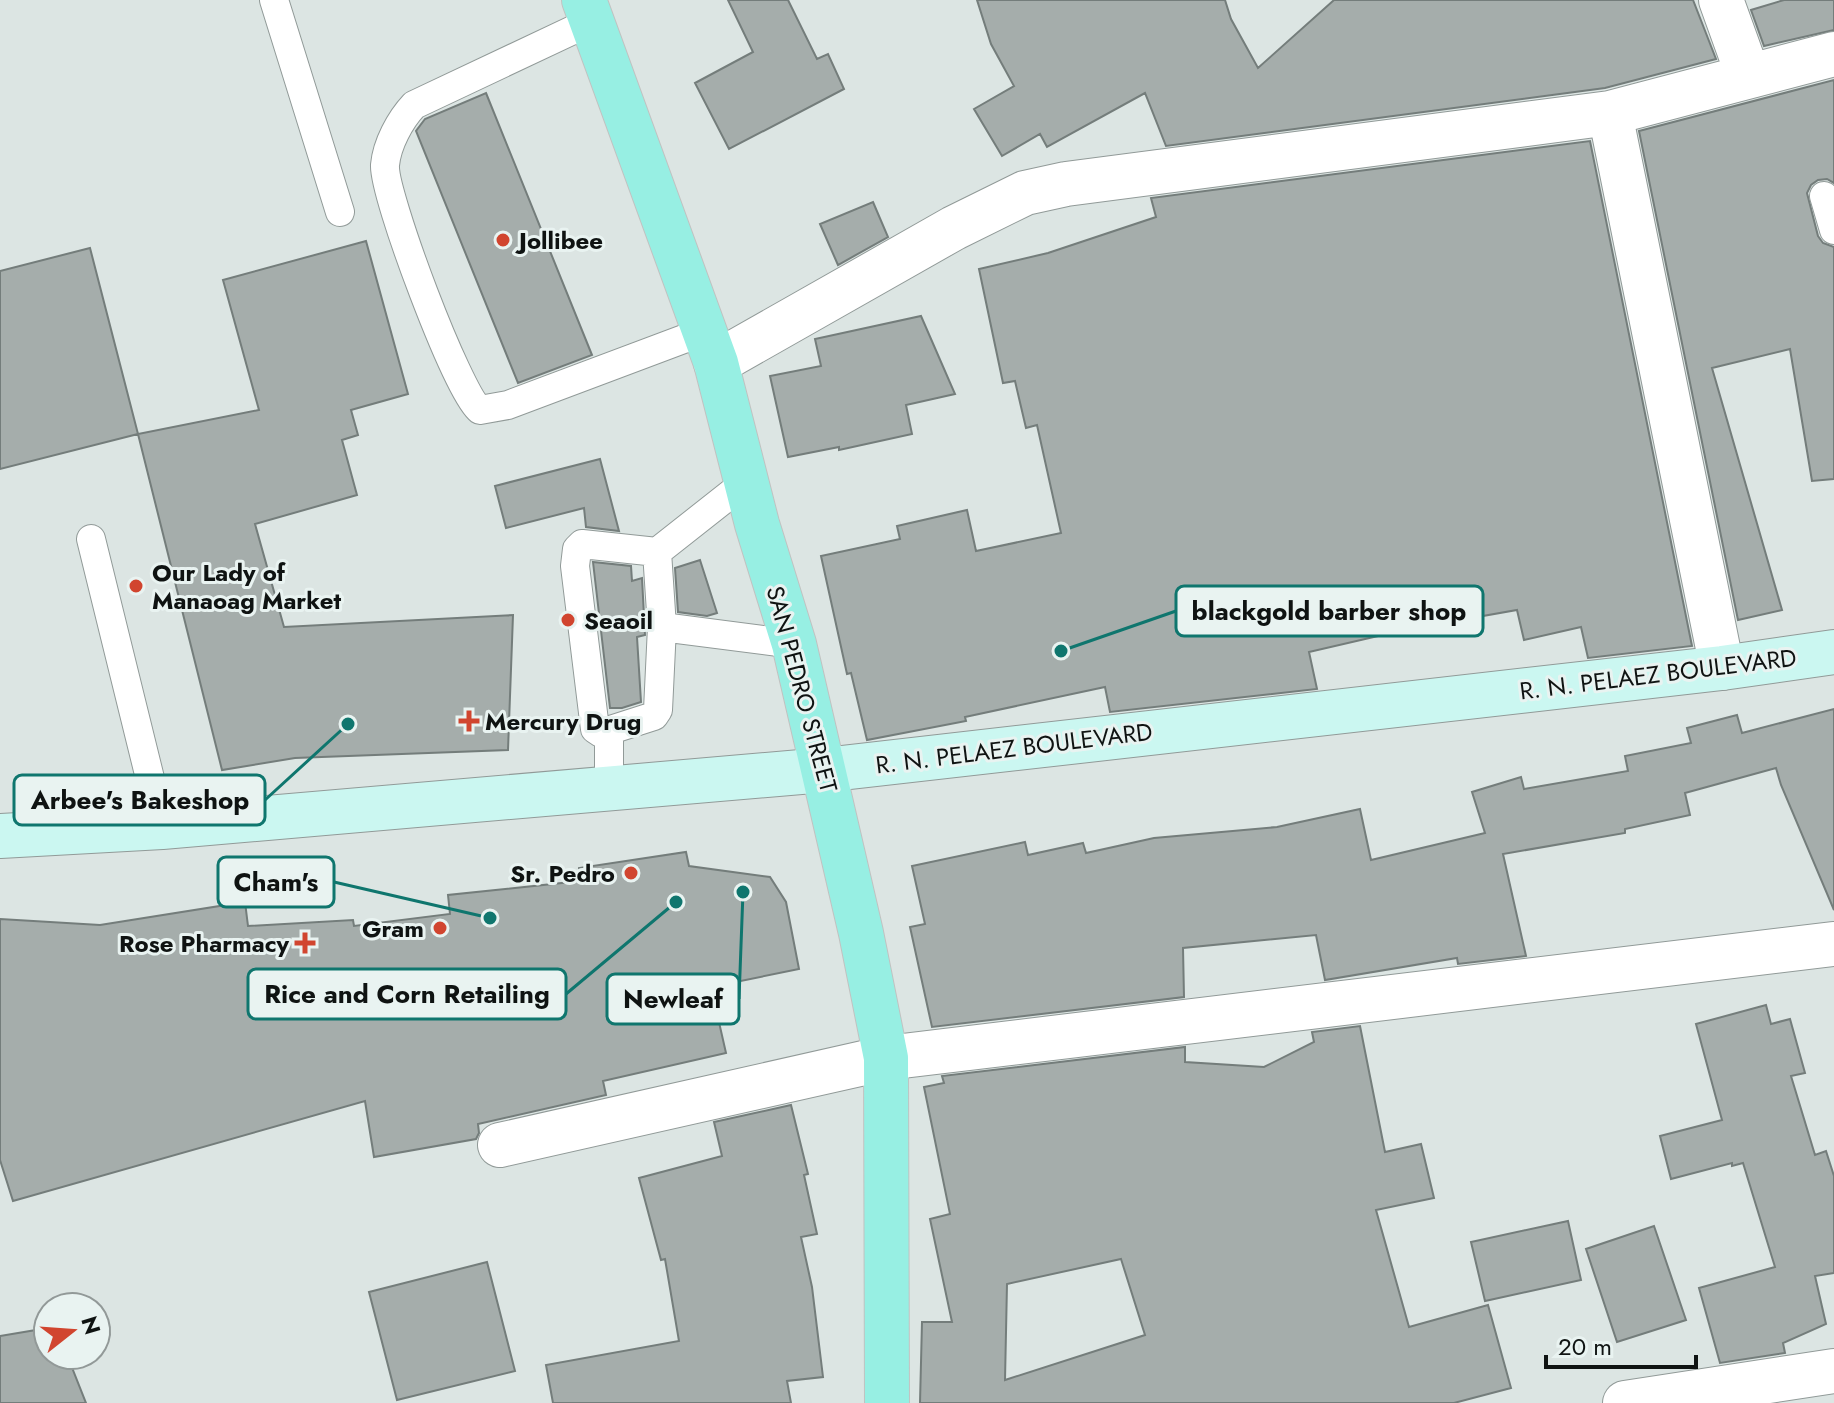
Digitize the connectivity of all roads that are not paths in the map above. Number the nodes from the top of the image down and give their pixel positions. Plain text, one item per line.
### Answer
1 (274, 0) edge
2 (1721, 0) edge
3 (588, 11) edge
4 (1834, 54) edge
5 (1748, 75) junction
6 (1610, 113) junction
7 (1824, 196) dead end
8 (340, 212) dead end
9 (1834, 230) edge
10 (711, 347) junction
11 (747, 481) junction
12 (91, 539) dead end
13 (657, 552) junction
14 (662, 627) junction
15 (794, 644) junction
16 (1834, 652) edge
17 (1722, 668) junction
18 (609, 730) junction
19 (824, 770) junction
20 (609, 790) junction
21 (162, 827) junction
22 (0, 836) edge
23 (1833, 944) edge
24 (886, 1058) junction
25 (500, 1145) dead end
26 (1834, 1371) edge
27 (887, 1403) edge
28 (1625, 1403) edge

1 - 8 lane
2 - 5 street
3 - 10 main road, SAN PEDRO STREET
3 - 10 lane
4 - 5 street
5 - 6 street
6 - 10 street
6 - 17 street
7 - 9 lane
10 - 11 main road, SAN PEDRO STREET
11 - 13 lane
11 - 15 main road, SAN PEDRO STREET
12 - 21 lane
13 - 14 lane
13 - 18 lane
14 - 15 lane
14 - 18 lane
15 - 19 main road, SAN PEDRO STREET
16 - 17 street, R. N. PELAEZ BOULEVARD
17 - 19 street, R. N. PELAEZ BOULEVARD
18 - 20 lane
19 - 20 street, R. N. PELAEZ BOULEVARD
19 - 24 main road, SAN PEDRO STREET
20 - 21 street, R. N. PELAEZ BOULEVARD
21 - 22 street, R. N. PELAEZ BOULEVARD
23 - 24 street
24 - 25 street
24 - 27 main road, SAN PEDRO STREET
26 - 28 street

